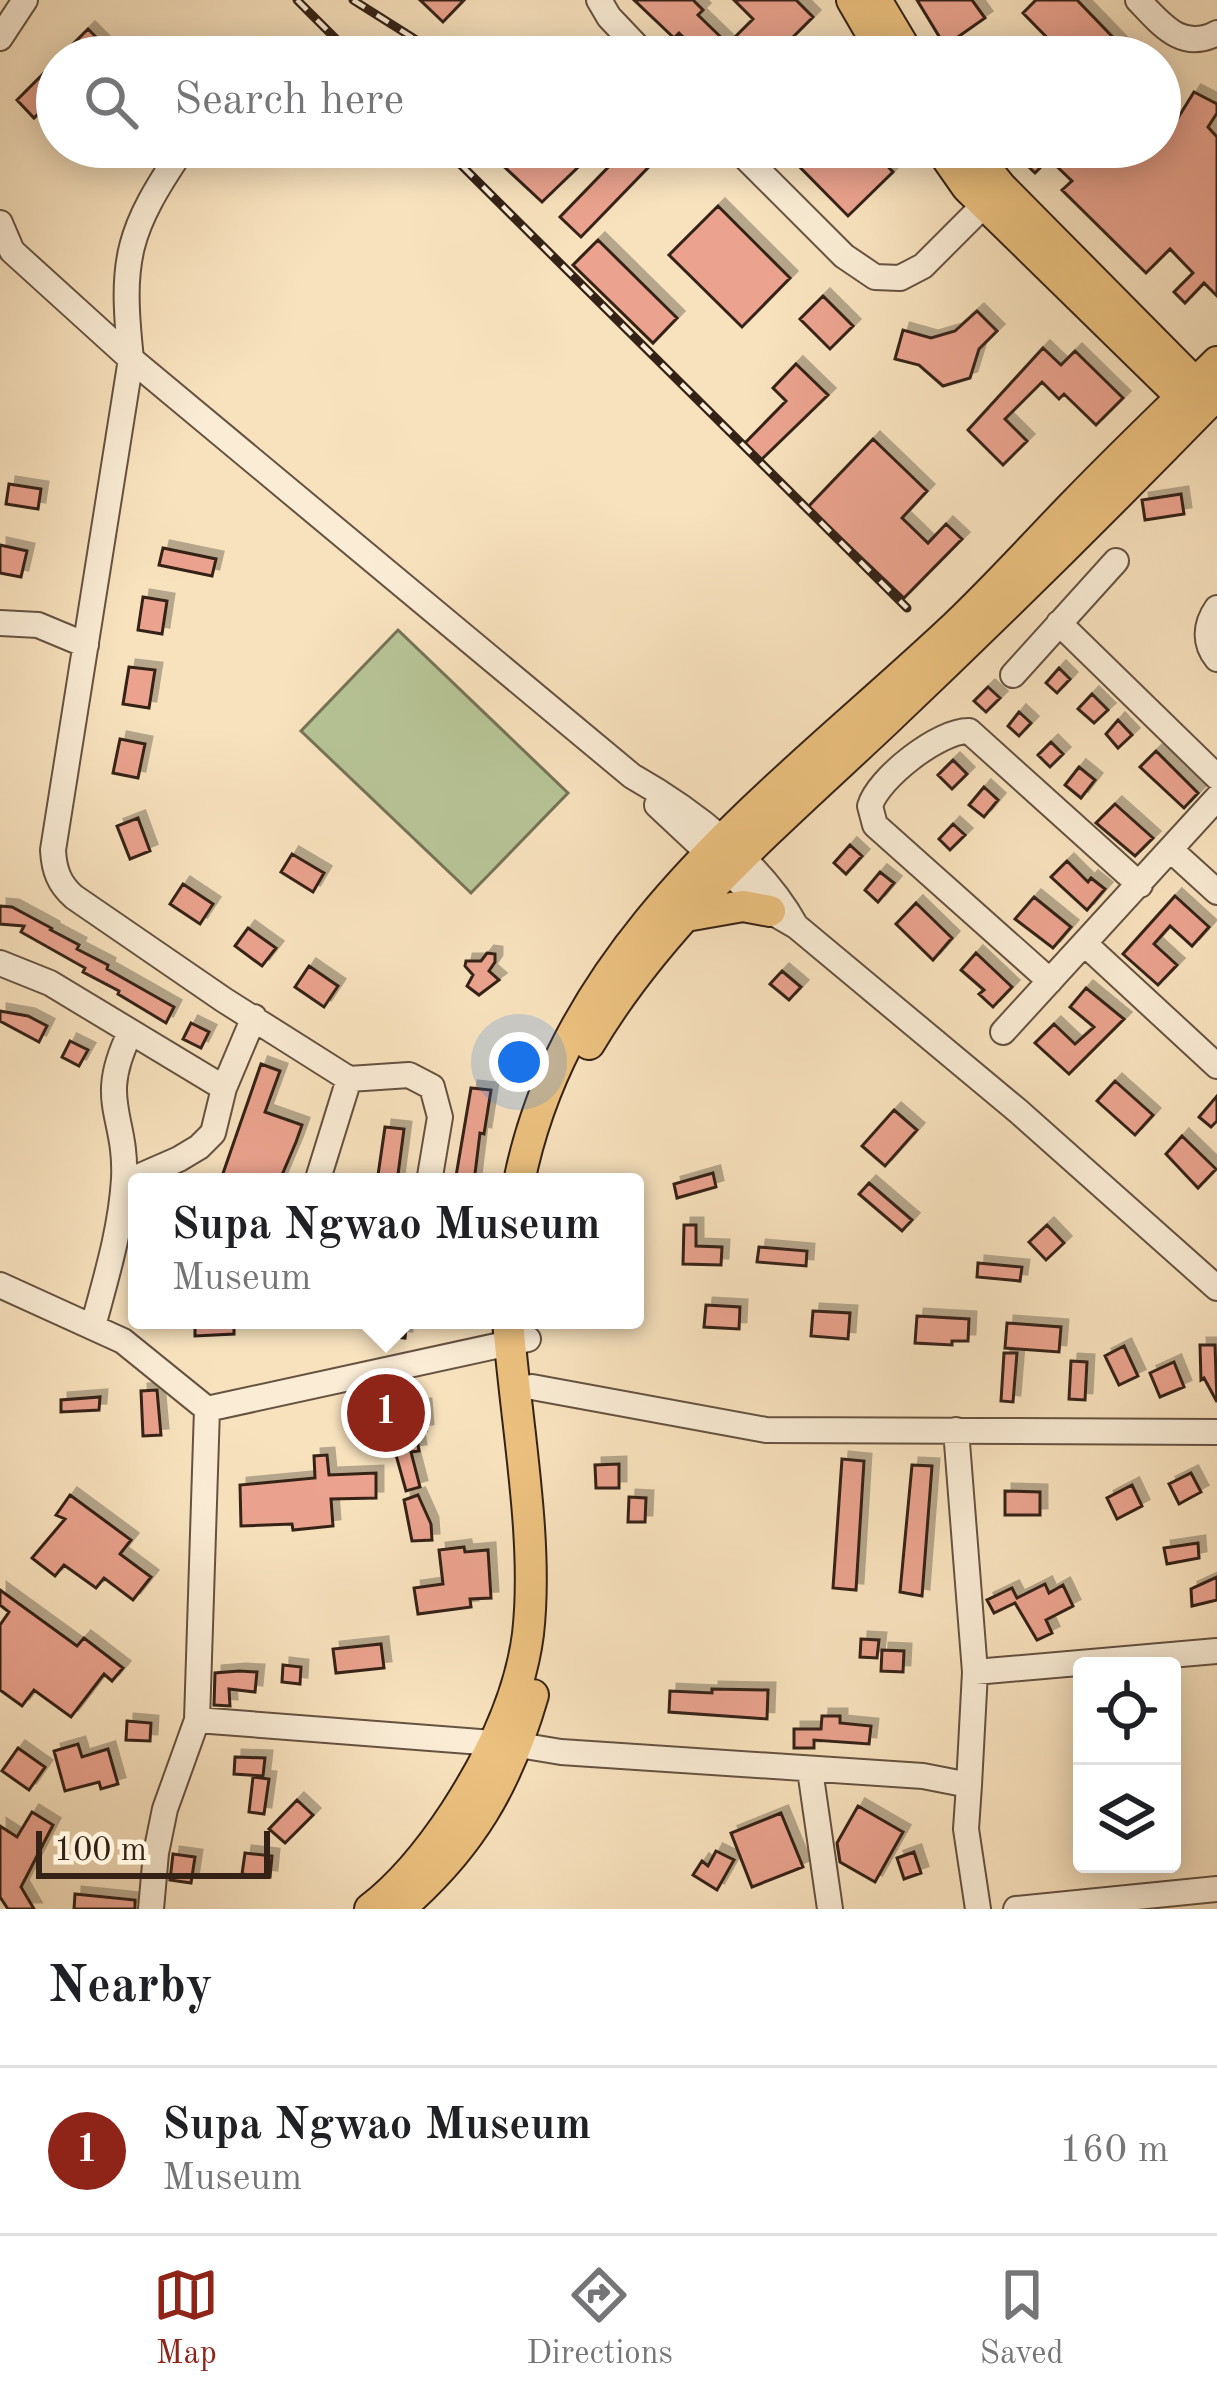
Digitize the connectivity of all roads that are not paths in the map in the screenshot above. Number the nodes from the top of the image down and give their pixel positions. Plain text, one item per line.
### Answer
1 (25, 0) edge
2 (599, 0) edge
3 (1138, 0) edge
4 (867, 6) edge
5 (1217, 33) edge
6 (627, 36) edge
7 (878, 36) edge
8 (892, 36) edge
9 (1175, 36) edge
10 (1181, 37) edge
11 (0, 38) edge
12 (171, 168) edge
13 (755, 168) edge
14 (962, 168) edge
15 (979, 168) edge
16 (993, 196) junction
17 (0, 223) edge
18 (6, 252) edge
19 (1217, 348) edge
20 (1150, 352) junction
21 (131, 358) junction
22 (1203, 392) edge
23 (1142, 434) junction
24 (1116, 561) dead end
25 (1217, 608) edge
26 (0, 623) edge
27 (1059, 623) junction
28 (86, 644) junction
29 (1217, 659) edge
30 (1012, 675) dead end
31 (1217, 777) edge
32 (1217, 798) edge
33 (1172, 851) junction
34 (724, 855) junction
35 (1140, 885) junction
36 (1217, 892) edge
37 (686, 916) junction
38 (783, 918) junction
39 (1085, 944) junction
40 (0, 963) edge
41 (1050, 981) junction
42 (254, 1017) junction
43 (1003, 1031) dead end
44 (130, 1033) junction
45 (1217, 1066) edge
46 (350, 1079) junction
47 (224, 1088) junction
48 (145, 1173) edge
49 (320, 1173) edge
50 (431, 1173) edge
51 (522, 1173) edge
52 (539, 1173) edge
53 (128, 1181) edge
54 (124, 1183) junction
55 (0, 1285) edge
56 (1217, 1288) edge
57 (93, 1326) junction
58 (518, 1330) edge
59 (532, 1387) junction
60 (207, 1408) junction
61 (956, 1430) junction
62 (1217, 1432) edge
63 (1217, 1651) edge
64 (975, 1672) junction
65 (197, 1720) junction
66 (507, 1744) junction
67 (810, 1770) junction
68 (969, 1785) junction
69 (1217, 1889) edge
70 (1087, 1906) edge
71 (152, 1909) edge
72 (370, 1909) edge
73 (399, 1909) edge
74 (830, 1909) edge
75 (979, 1909) edge
76 (1016, 1909) edge

1 - 11 street
2 - 6 street
3 - 9 street
4 - 7 main road
4 - 8 main road
5 - 10 street
12 - 21 street
13 - 16 street
14 - 16 main road
15 - 16 main road
16 - 20 main road
17 - 18 street
18 - 21 street
19 - 20 main road
20 - 22 main road
20 - 23 main road
21 - 28 street
21 - 34 street
22 - 23 main road
22 - 34 main road
23 - 34 main road
24 - 27 street
25 - 29 street
26 - 28 street
27 - 30 street
27 - 31 street
28 - 42 street
32 - 33 street
33 - 35 street
33 - 36 street
34 - 37 main road
34 - 38 street
34 - 51 main road
35 - 39 street
35 - 41 street
37 - 38 main road
37 - 52 main road
38 - 56 street
39 - 41 street
39 - 45 street
40 - 44 street
41 - 43 street
42 - 46 street
42 - 47 street
44 - 47 street
44 - 54 street
46 - 49 street
46 - 50 street
47 - 48 street
53 - 54 street
54 - 57 street
55 - 57 street
57 - 60 street
58 - 59 main road
58 - 60 street
58 - 66 main road
59 - 61 street
59 - 66 main road
60 - 65 street
61 - 62 street
61 - 64 street
63 - 64 street
64 - 68 street
65 - 66 street
65 - 71 street
66 - 67 street
66 - 72 main road
66 - 73 main road
67 - 68 street
67 - 74 street
68 - 75 street
69 - 70 street
70 - 76 street

